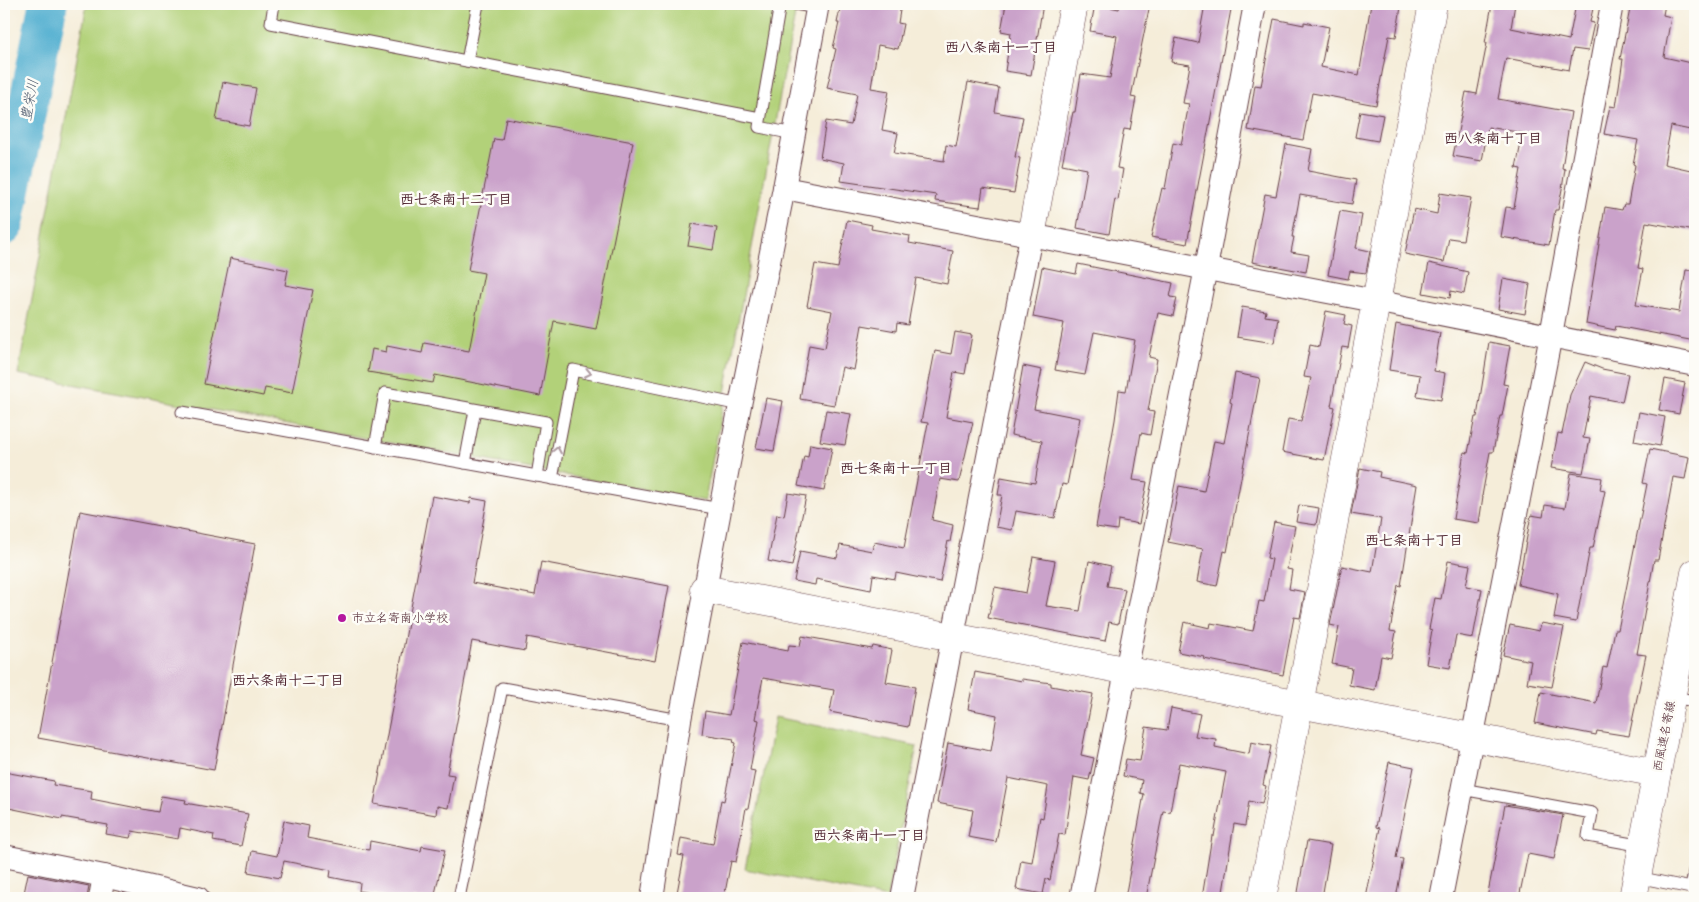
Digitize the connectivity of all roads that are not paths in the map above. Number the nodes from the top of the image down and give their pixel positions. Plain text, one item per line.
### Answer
1 (274, 4) edge
2 (478, 4) edge
3 (780, 4) edge
4 (795, 4) edge
5 (1074, 4) edge
6 (1255, 4) edge
7 (1433, 4) edge
8 (1612, 4) edge
9 (817, 6) edge
10 (467, 61) junction
11 (760, 118) junction
12 (794, 134) junction
13 (784, 188) junction
14 (1031, 236) junction
15 (1206, 268) junction
16 (1375, 301) junction
17 (1551, 336) junction
18 (1695, 365) edge
19 (740, 404) junction
20 (475, 410) junction
21 (182, 412) dead end
22 (375, 447) junction
23 (465, 463) junction
24 (537, 476) junction
25 (552, 479) junction
26 (720, 509) junction
27 (1695, 573) edge
28 (704, 589) junction
29 (954, 637) junction
30 (1127, 669) junction
31 (1683, 699) edge
32 (1298, 704) junction
33 (680, 720) junction
34 (1471, 738) junction
35 (1657, 773) junction
36 (1462, 789) junction
37 (1643, 846) junction
38 (4, 856) edge
39 (1695, 866) edge
40 (104, 876) junction
41 (1635, 888) edge
42 (100, 898) edge
43 (198, 898) edge
44 (460, 898) edge
45 (652, 898) edge
46 (902, 898) edge
47 (1081, 898) edge
48 (1262, 898) edge
49 (1441, 898) edge

1 - 10 lane
2 - 10 lane
3 - 11 lane
4 - 9 lane
5 - 14 street
6 - 15 street
7 - 16 street
8 - 17 street
9 - 12 street
10 - 11 lane
11 - 12 lane
12 - 13 street
13 - 14 street
13 - 19 street
14 - 15 street
14 - 29 street
15 - 16 street
15 - 30 street
16 - 17 street
16 - 32 street
17 - 18 street
17 - 34 street
25 -> 19 lane
19 - 26 street
20 - 22 lane
20 - 23 lane
20 - 24 lane
21 - 22 lane
22 - 23 lane
23 - 24 lane
24 - 25 lane
25 - 26 lane
26 - 28 street
27 - 31 street, 西風連名寄線
28 - 29 street
28 - 33 street
29 - 30 street
29 - 46 street
30 - 32 street
30 - 47 street
31 - 35 street, 西風連名寄線
32 - 34 street
32 - 48 street
33 - 44 lane
33 - 45 street
34 - 35 street
34 - 36 street
35 - 37 street, 西風連名寄線
36 - 37 lane
36 - 49 street
37 - 41 street, 西風連名寄線
38 - 40 street
39 - 41 lane
40 - 42 street
40 - 43 street

